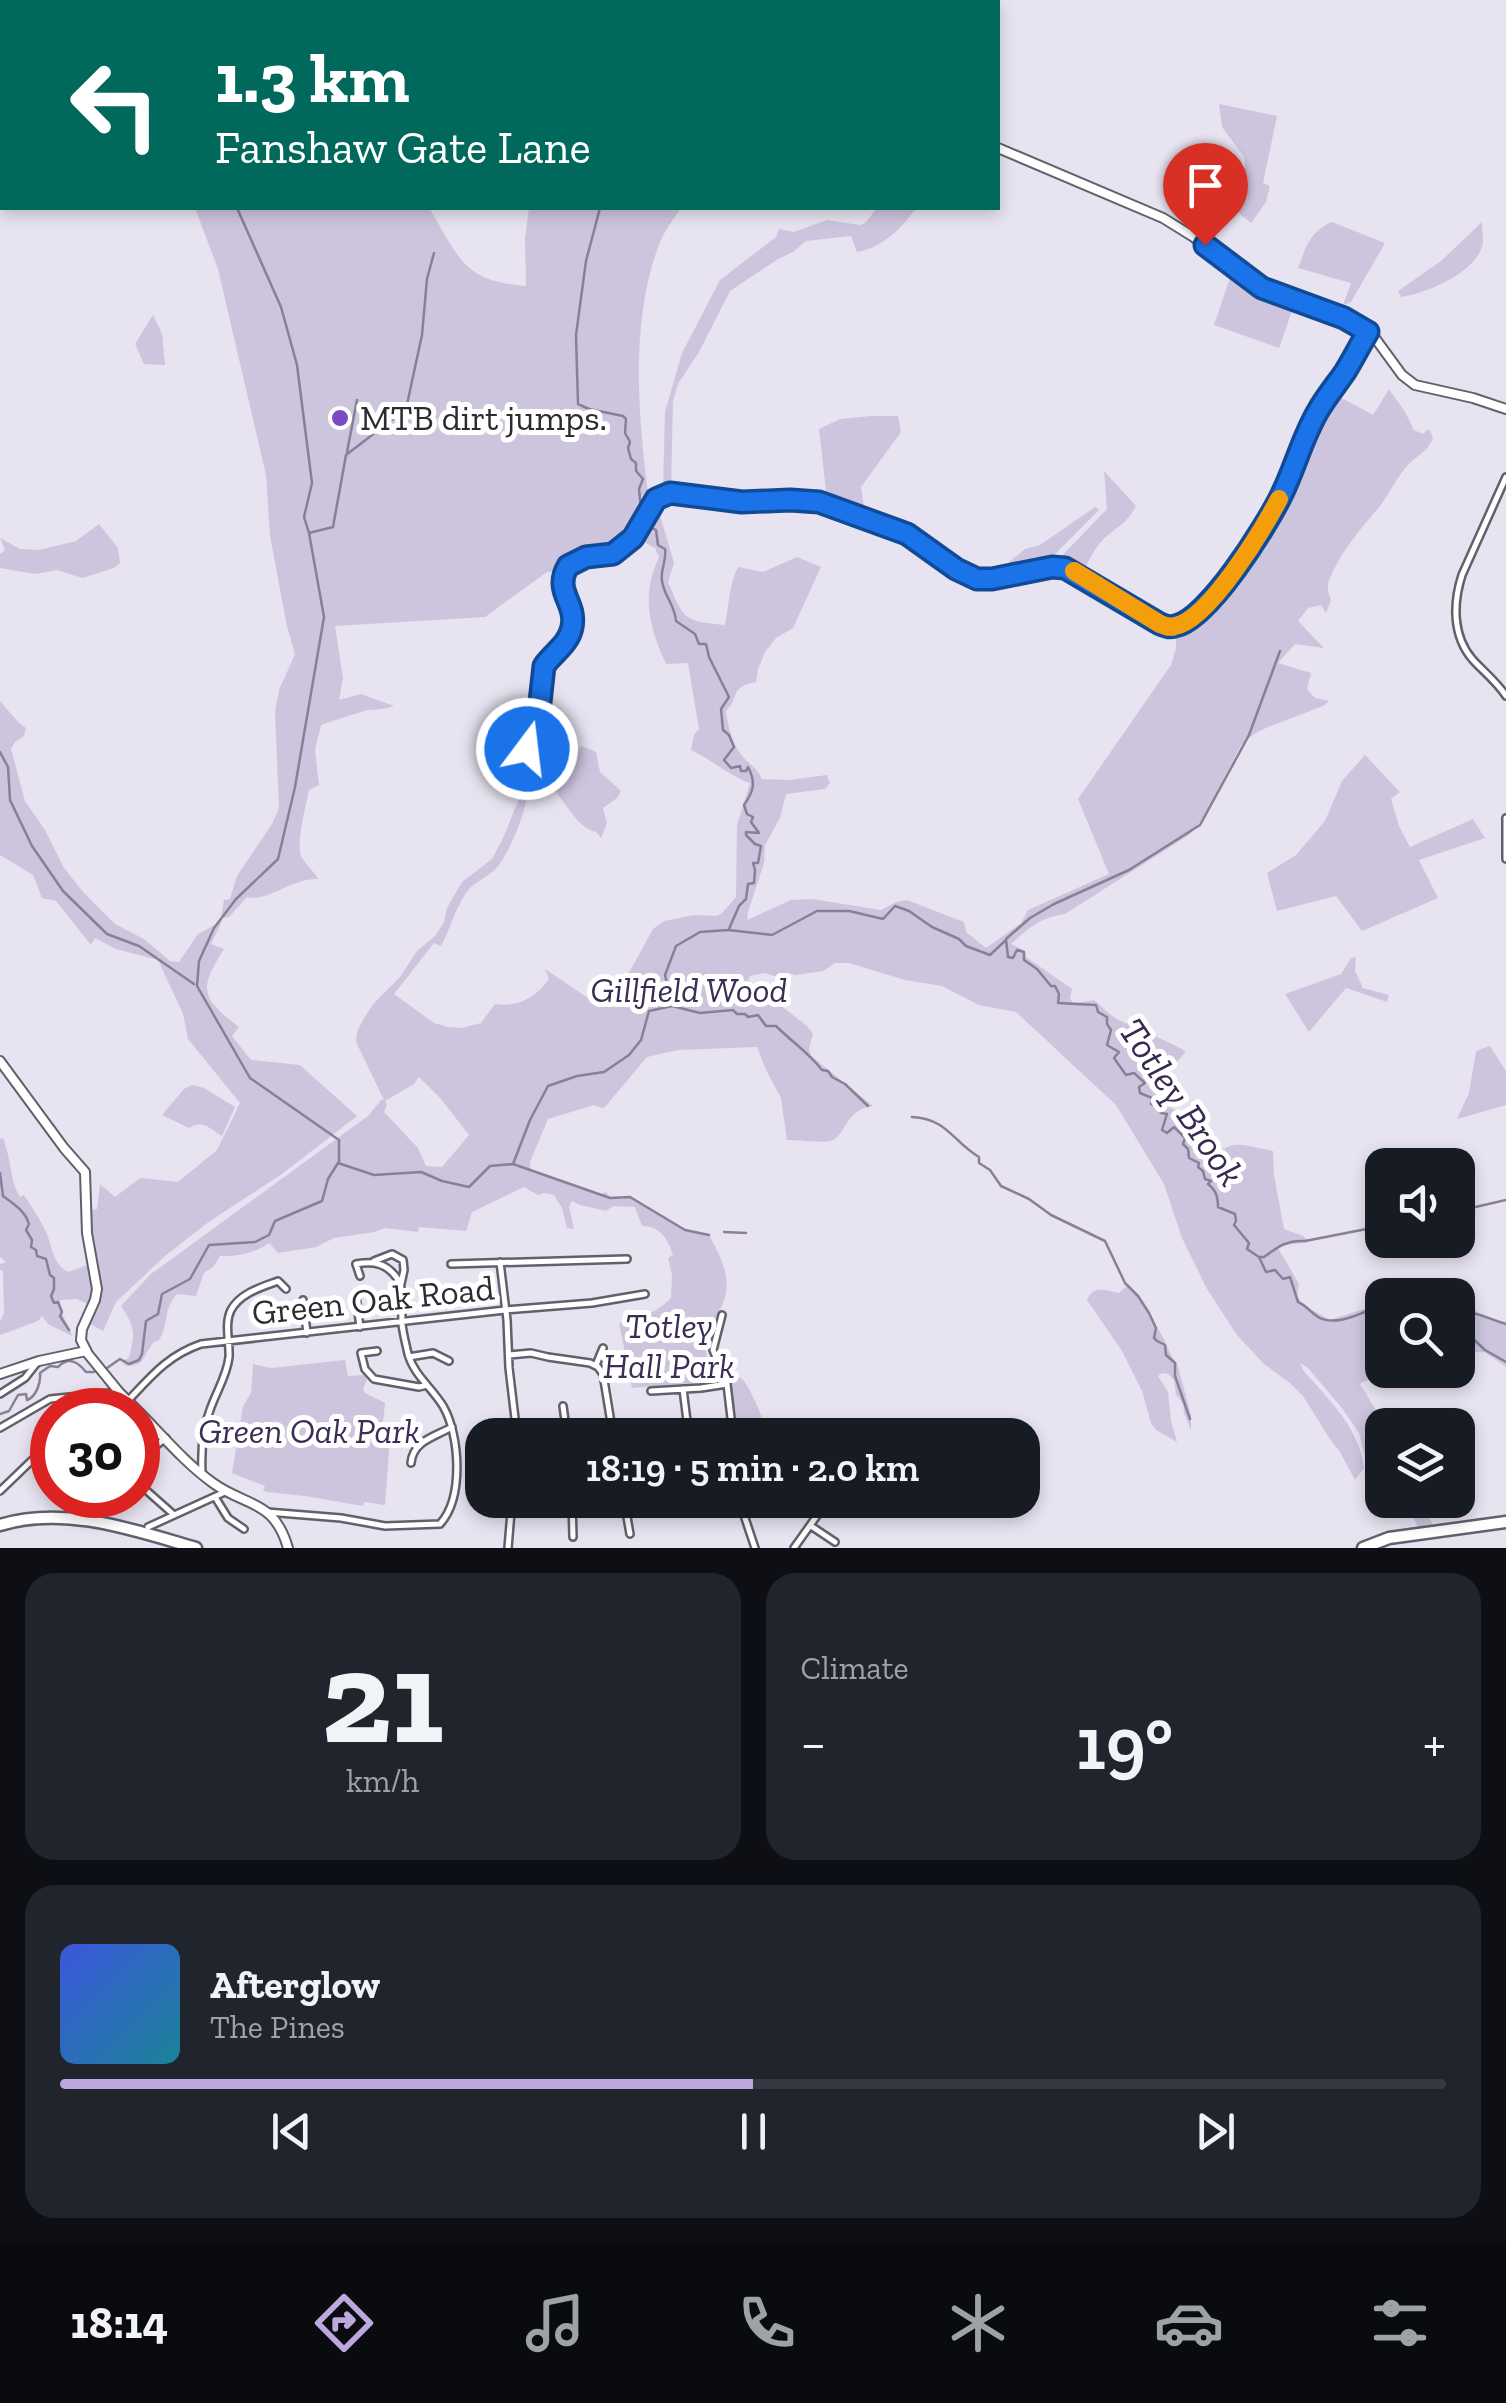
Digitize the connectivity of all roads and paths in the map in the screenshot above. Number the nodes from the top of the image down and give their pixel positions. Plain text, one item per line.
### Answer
1 (1000, 149) edge
2 (1368, 332) junction
3 (1506, 409) edge
4 (1506, 477) edge
5 (1506, 696) edge
6 (527, 749) dead end
7 (1506, 818) edge
8 (1506, 859) edge
9 (0, 1061) edge
10 (627, 1258) dead end
11 (373, 1261) junction
12 (500, 1262) junction
13 (451, 1264) dead end
14 (360, 1276) dead end
15 (400, 1284) junction
16 (286, 1289) dead end
17 (645, 1294) dead end
18 (356, 1297) dead end
19 (304, 1300) dead end
20 (505, 1310) junction
21 (722, 1315) dead end
22 (402, 1322) junction
23 (360, 1327) junction
24 (306, 1333) junction
25 (229, 1341) junction
26 (603, 1348) dead end
27 (377, 1350) dead end
28 (86, 1351) junction
29 (509, 1355) junction
30 (409, 1356) junction
31 (39, 1361) junction
32 (449, 1361) dead end
33 (596, 1365) junction
34 (0, 1374) edge
35 (727, 1384) junction
36 (427, 1385) junction
37 (115, 1388) edge
38 (140, 1388) edge
39 (683, 1388) junction
40 (651, 1391) dead end
41 (0, 1394) edge
42 (563, 1406) dead end
43 (30, 1410) edge
44 (515, 1418) edge
45 (565, 1418) edge
46 (611, 1418) edge
47 (686, 1418) edge
48 (731, 1418) edge
49 (0, 1428) edge
50 (452, 1428) junction
51 (160, 1432) edge
52 (166, 1438) junction
53 (160, 1442) edge
54 (30, 1462) edge
55 (411, 1463) dead end
56 (202, 1473) junction
57 (0, 1491) edge
58 (227, 1491) junction
59 (215, 1497) junction
60 (160, 1503) edge
61 (268, 1512) junction
62 (174, 1515) junction
63 (510, 1518) edge
64 (572, 1518) edge
65 (627, 1518) edge
66 (746, 1518) edge
67 (816, 1518) edge
68 (1506, 1522) edge
69 (148, 1526) dead end
70 (811, 1526) junction
71 (0, 1529) edge
72 (244, 1529) dead end
73 (630, 1534) dead end
74 (573, 1537) dead end
75 (835, 1542) dead end
76 (173, 1546) edge
77 (196, 1548) edge
78 (288, 1548) edge
79 (508, 1548) edge
80 (756, 1548) edge
81 (794, 1548) edge
82 (1362, 1548) edge

1 - 2 street
2 - 3 street
2 - 6 street
4 - 5 street
7 - 8 street
9 - 28 street
10 - 12 street
11 - 14 street
11 - 15 street
11 - 15 street
12 - 13 street
12 - 20 street
15 - 22 street
16 - 25 street
17 - 20 street, Green Oak Road
18 - 23 street
19 - 24 street
20 - 22 street, Green Oak Road
20 - 29 street
21 - 35 street
22 - 23 street, Green Oak Road
22 - 30 street
23 - 24 street, Green Oak Road
24 - 25 street, Green Oak Road
25 - 38 street, Green Oak Road
25 - 56 street
26 - 33 street
27 - 36 street
28 - 31 street
28 - 37 street
29 - 33 street
29 - 44 street
30 - 32 street
30 - 36 street
31 - 34 street
31 - 41 street
33 - 46 street
35 - 39 street
35 - 48 street
36 - 50 street
39 - 40 street
39 - 47 street
42 - 45 street
43 - 49 street
50 - 55 street
50 - 61 street
51 - 52 street
52 - 53 street
52 - 56 street
54 - 57 street
56 - 58 street
58 - 59 street
58 - 61 street
59 - 62 street
59 - 72 street
60 - 62 street
61 - 78 street
62 - 69 street
63 - 79 street
64 - 74 street
65 - 73 street
66 - 80 street
67 - 70 street
68 - 82 main road
70 - 75 street
70 - 81 street
71 - 76 main road
76 - 77 main road

